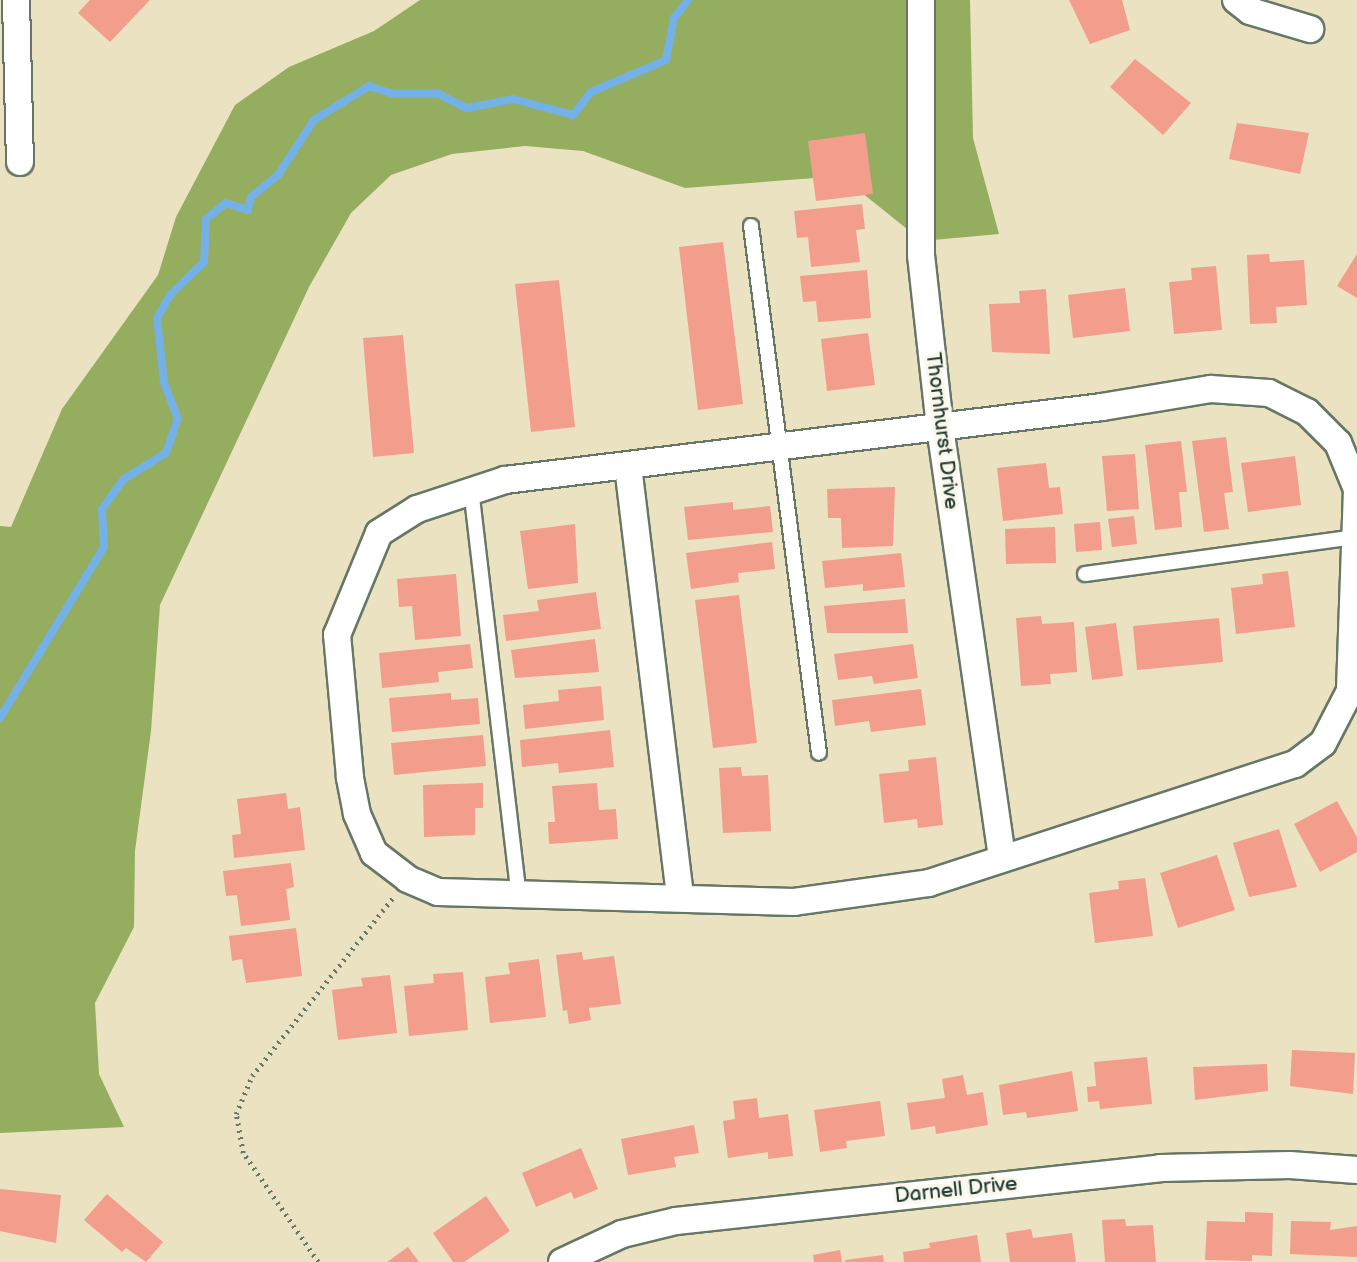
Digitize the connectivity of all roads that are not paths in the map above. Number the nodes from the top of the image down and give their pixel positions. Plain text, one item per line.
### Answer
1 (16, 0) edge
2 (921, 0) edge
3 (1236, 0) edge
4 (1310, 29) dead end
5 (20, 162) dead end
6 (751, 226) dead end
7 (940, 428) junction
8 (781, 448) junction
9 (628, 466) junction
10 (471, 488) junction
11 (1356, 537) edge
12 (1084, 574) dead end
13 (819, 753) dead end
14 (1002, 859) junction
15 (518, 892) junction
16 (680, 897) junction
17 (1357, 1170) edge
18 (562, 1262) edge

1 - 5 street
2 - 7 street, Thornhurst Drive
3 - 4 street
6 - 8 lane
7 - 8 street
7 - 11 street
7 - 14 street, Thornhurst Drive
8 - 9 street
8 - 13 lane
9 - 10 street
9 - 16 street
10 - 15 lane
10 - 15 street
11 - 12 lane
11 - 14 street
14 - 16 street
15 - 16 street
17 - 18 street, Darnell Drive

